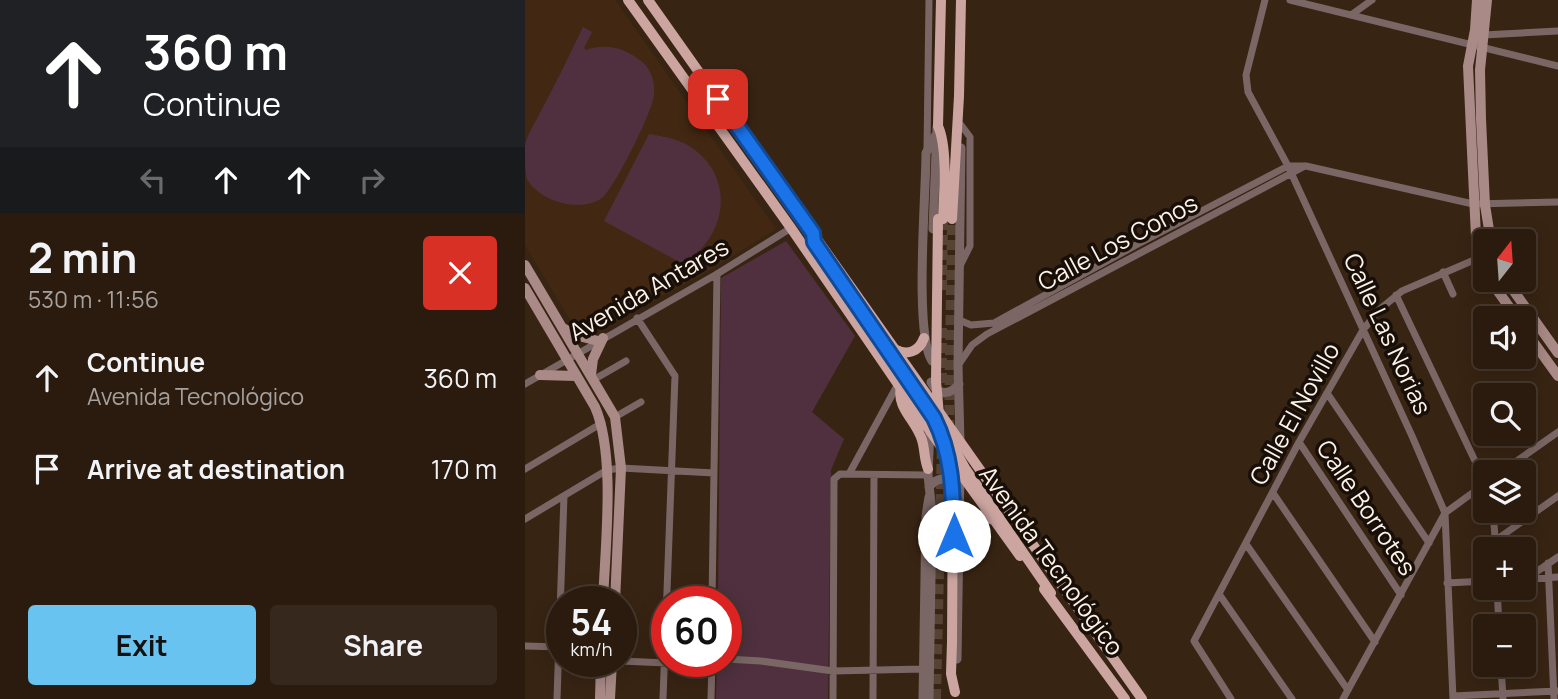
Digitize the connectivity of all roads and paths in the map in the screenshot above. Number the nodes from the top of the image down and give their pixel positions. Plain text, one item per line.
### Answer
1 (628, 0) edge
2 (648, 0) edge
3 (929, 0) edge
4 (941, 0) edge
5 (961, 0) edge
6 (1265, 0) edge
7 (1290, 0) edge
8 (1372, 0) edge
9 (1476, 0) edge
10 (1487, 0) edge
11 (1351, 15) junction
12 (1558, 31) edge
13 (1484, 35) junction
14 (1471, 45) junction
15 (1483, 48) junction
16 (1558, 66) edge
17 (959, 96) junction
18 (937, 130) junction
19 (927, 149) junction
20 (1290, 169) junction
21 (936, 184) junction
22 (1558, 202) edge
23 (1473, 204) junction
24 (1485, 205) junction
25 (944, 219) junction
26 (791, 228) junction
27 (1475, 229) edge
28 (1489, 229) edge
29 (813, 233) junction
30 (1137, 244) junction
31 (1143, 252) junction
32 (1473, 260) edge
33 (525, 265) edge
34 (1443, 272) junction
35 (717, 274) junction
36 (525, 288) edge
37 (1515, 292) edge
38 (1453, 294) dead end
39 (1396, 295) junction
40 (638, 318) junction
41 (959, 320) junction
42 (560, 326) junction
43 (1363, 330) junction
44 (924, 338) junction
45 (601, 339) junction
46 (1536, 346) edge
47 (893, 348) junction
48 (577, 353) junction
49 (1558, 353) edge
50 (566, 360) junction
51 (627, 361) dead end
52 (932, 361) junction
53 (958, 365) junction
54 (540, 375) junction
55 (576, 376) junction
56 (1558, 376) edge
57 (592, 378) junction
58 (931, 382) junction
59 (525, 384) edge
60 (959, 384) junction
61 (900, 385) junction
62 (1327, 393) junction
63 (930, 399) junction
64 (641, 402) dead end
65 (615, 417) junction
66 (602, 423) junction
67 (930, 431) junction
68 (1558, 432) edge
69 (1299, 442) junction
70 (960, 443) junction
71 (1475, 460) edge
72 (1518, 460) edge
73 (621, 468) junction
74 (525, 469) edge
75 (607, 470) junction
76 (671, 471) junction
77 (928, 472) junction
78 (960, 472) junction
79 (714, 473) junction
80 (849, 474) junction
81 (874, 475) junction
82 (929, 489) junction
83 (960, 491) junction
84 (1273, 493) junction
85 (1473, 493) edge
86 (564, 496) junction
87 (1558, 496) edge
88 (1445, 513) junction
89 (525, 519) edge
90 (995, 522) junction
91 (960, 533) junction
92 (1500, 537) edge
93 (1429, 543) junction
94 (1246, 544) junction
95 (1558, 556) edge
96 (1548, 563) junction
97 (1536, 571) edge
98 (1554, 577) edge
99 (1536, 578) edge
100 (1473, 582) edge
101 (1447, 583) junction
102 (562, 586) edge
103 (603, 586) edge
104 (616, 586) edge
105 (667, 586) edge
106 (712, 586) edge
107 (1219, 594) junction
108 (1401, 595) junction
109 (1067, 620) junction
110 (1375, 642) junction
111 (525, 646) edge
112 (546, 647) edge
113 (742, 660) edge
114 (923, 668) junction
115 (833, 671) junction
116 (873, 671) junction
117 (558, 677) edge
118 (601, 677) edge
119 (611, 677) edge
120 (664, 677) edge
121 (712, 677) edge
122 (1502, 677) edge
123 (1348, 691) junction
124 (1555, 693) edge
125 (955, 695) edge
126 (1503, 696) edge
127 (1453, 697) edge
128 (557, 699) edge
129 (600, 699) edge
130 (610, 699) edge
131 (663, 699) edge
132 (711, 699) edge
133 (832, 699) edge
134 (873, 699) edge
135 (922, 699) edge
136 (929, 699) edge
137 (1125, 699) edge
138 (1142, 699) edge
139 (1231, 699) edge
140 (1292, 699) edge
141 (1343, 699) edge

1 - 26 main road, Avenida Tecnológico
2 - 29 main road, Avenida Tecnológico
3 - 19 street
4 - 18 main road
5 - 17 main road
6 - 20 street, Calle Las Norias
7 - 11 street
8 - 11 street
9 - 14 main road
10 - 13 main road
11 - 14 street
12 - 13 street
13 - 15 main road
14 - 15 street
14 - 23 main road
15 - 16 street
15 - 24 main road
17 - 25 main road
17 - 41 street
18 - 19 street
18 - 21 street
18 - 25 main road
19 - 44 street
20 - 23 street, Calle Los Conos
20 - 30 street, Calle Los Conos
20 - 31 street, Calle Los Conos
20 - 43 street, Calle Las Norias
21 - 25 main road
21 - 52 street
22 - 24 street, Calle Los Conos
23 - 24 street, Calle Los Conos
23 - 27 main road
24 - 28 main road
25 - 109 main road, bridge
26 - 35 street, Avenida Antares
26 - 61 main road, Avenida Tecnológico
29 - 47 main road, Avenida Tecnológico
29 - 125 main road, bridge
30 - 31 street
30 - 41 street, Calle Los Conos
31 - 53 street, Calle Los Conos
32 - 34 street, Calle El Novillo
33 - 42 main road
34 - 38 street
34 - 39 street, Calle El Novillo
35 - 40 street, Avenida Antares
35 - 79 street
36 - 50 main road
37 - 49 main road
39 - 43 street, Calle El Novillo
39 - 71 street
40 - 45 street, Avenida Antares
40 - 76 street
41 - 53 street
42 - 45 main road
42 - 48 main road
43 - 62 street, Calle El Novillo
43 - 88 street, Calle Las Norias
44 - 47 main road
44 - 52 street
45 - 48 street, Avenida Antares
45 - 57 main road
46 - 56 main road
47 - 63 main road, Avenida Tecnológico
48 - 50 street, Avenida Antares
48 - 57 main road
50 - 54 street, Avenida Antares
50 - 55 main road
51 - 57 street
52 - 58 street
53 - 60 street
54 - 55 main road
54 - 59 street, Avenida Antares
55 - 66 main road
57 - 65 main road
58 - 60 street
58 - 63 street
60 - 70 street
61 - 67 main road, Avenida Tecnológico
61 - 77 main road
61 - 80 street
62 - 69 street, Calle El Novillo
62 - 93 street
63 - 67 street
63 - 70 main road, Avenida Tecnológico
64 - 65 street
65 - 73 main road
66 - 74 street
66 - 75 main road
67 - 77 street
67 - 78 main road, Avenida Tecnológico
68 - 72 street
69 - 84 street, Calle El Novillo
69 - 108 street, Calle Borrotes
70 - 78 street
70 - 138 main road, Avenida Tecnológico
73 - 75 street
73 - 76 street
73 - 104 main road
75 - 86 street
75 - 103 main road
76 - 79 street
76 - 105 street
77 - 81 street
77 - 82 street
78 - 83 street
78 - 90 main road, Avenida Tecnológico
79 - 106 street
80 - 81 street
80 - 115 street
81 - 116 street
82 - 83 street
82 - 114 street
82 - 136 street
83 - 91 street
84 - 94 street, Calle El Novillo
84 - 110 street
85 - 88 street
86 - 89 street
86 - 102 street
87 - 92 street
88 - 93 street
88 - 101 street, Calle Las Norias
90 - 91 main road
90 - 109 main road, Avenida Tecnológico
91 - 125 street
93 - 108 street
94 - 107 street, Calle El Novillo
94 - 123 street
95 - 96 street
96 - 97 street
96 - 98 street
98 - 99 street
98 - 124 street
100 - 101 street
101 - 127 street, Calle Las Norias
107 - 139 street, Calle El Novillo
107 - 140 street
108 - 110 street
109 - 137 main road, Avenida Tecnológico
110 - 123 street
111 - 112 street
113 - 115 street
114 - 116 street
114 - 135 street
115 - 116 street
115 - 133 street
116 - 134 street
117 - 128 street
118 - 129 main road
119 - 130 main road
120 - 131 street
121 - 132 street
122 - 126 street
123 - 141 street
124 - 126 street
126 - 127 street

